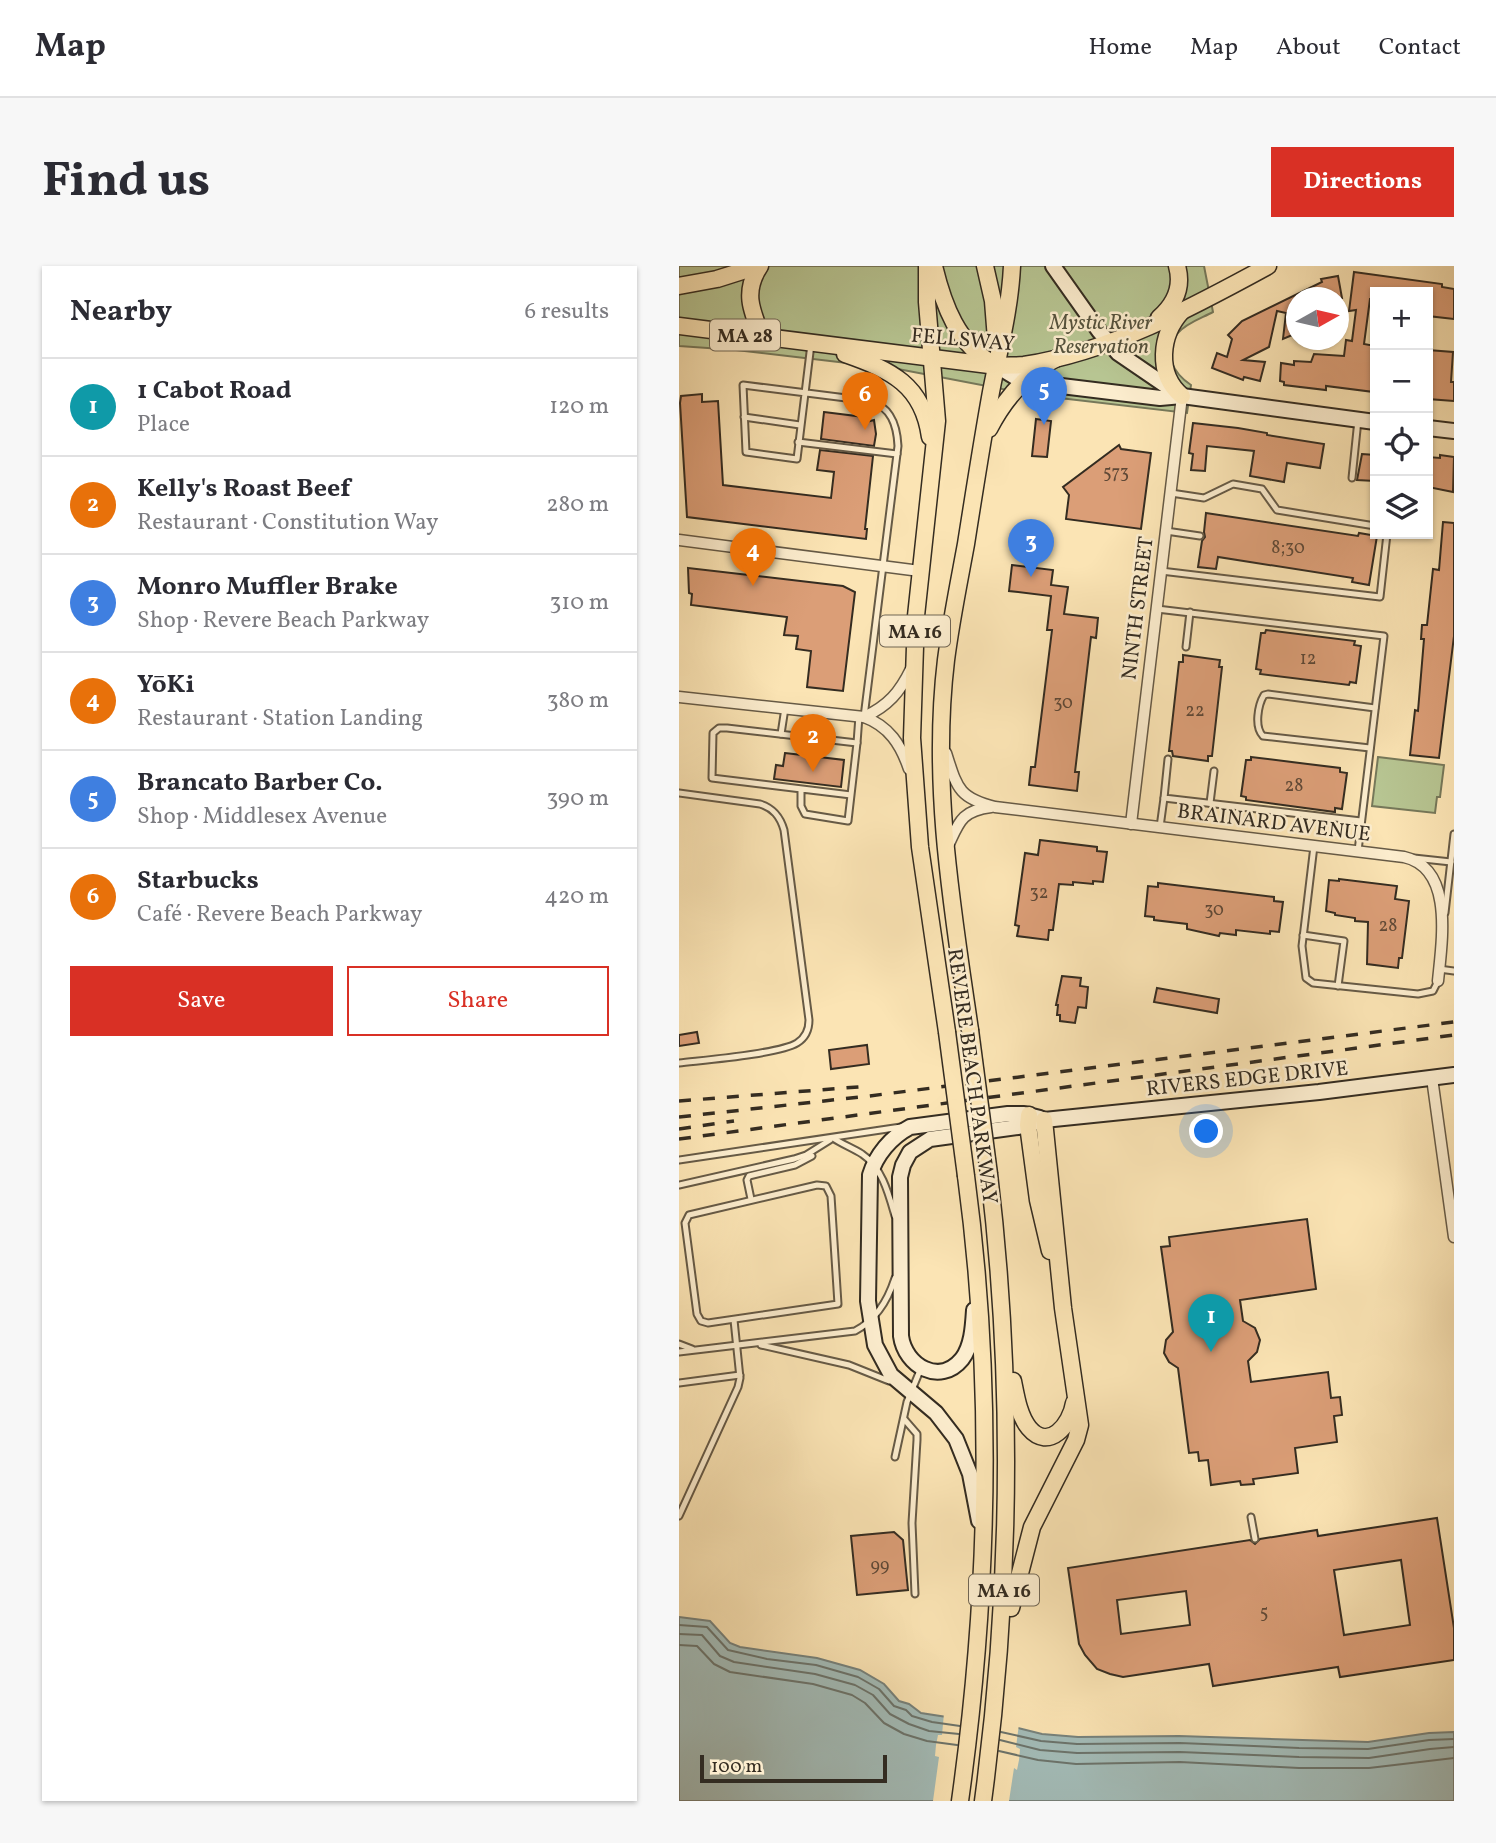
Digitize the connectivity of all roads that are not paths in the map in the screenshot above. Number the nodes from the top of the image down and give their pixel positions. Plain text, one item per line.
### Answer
1 (759, 266) edge
2 (927, 266) edge
3 (935, 266) edge
4 (985, 266) edge
5 (1012, 266) edge
6 (1053, 266) edge
7 (1177, 266) edge
8 (1268, 266) edge
9 (679, 286) edge
10 (1185, 308) junction
11 (679, 326) edge
12 (1149, 326) junction
13 (762, 337) junction
14 (811, 343) junction
15 (1109, 343) junction
16 (1059, 357) junction
17 (933, 359) junction
18 (997, 366) junction
19 (1025, 380) junction
20 (804, 392) junction
21 (1182, 396) junction
22 (744, 417) junction
23 (1358, 420) junction
24 (1370, 421) edge
25 (800, 425) junction
26 (1433, 429) edge
27 (1454, 431) edge
28 (983, 440) junction
29 (799, 442) junction
30 (897, 454) junction
31 (932, 478) junction
32 (1352, 478) dead end
33 (1170, 493) junction
34 (1370, 525) edge
35 (1166, 531) junction
36 (1200, 536) dead end
37 (1386, 539) edge
38 (679, 540) edge
39 (882, 566) junction
40 (920, 571) junction
41 (1161, 571) junction
42 (1157, 609) junction
43 (1190, 612) junction
44 (1186, 647) dead end
45 (913, 665) junction
46 (679, 696) edge
47 (785, 708) junction
48 (1375, 708) junction
49 (862, 717) junction
50 (781, 734) junction
51 (941, 739) junction
52 (857, 743) junction
53 (1370, 748) junction
54 (1168, 759) dead end
55 (1214, 771) dead end
56 (914, 785) junction
57 (801, 789) junction
58 (679, 793) edge
59 (851, 795) junction
60 (1164, 798) junction
61 (1210, 803) junction
62 (976, 805) junction
63 (1361, 821) junction
64 (1131, 824) junction
65 (1160, 827) junction
66 (1454, 834) edge
67 (1314, 846) junction
68 (1358, 851) junction
69 (946, 852) junction
70 (1404, 857) junction
71 (1451, 862) junction
72 (1445, 913) junction
73 (1303, 935) junction
74 (1439, 969) junction
75 (1454, 971) edge
76 (1438, 981) joint
77 (1338, 986) junction
78 (679, 1063) edge
79 (1454, 1075) edge
80 (1432, 1078) junction
81 (1034, 1120) junction
82 (919, 1124) junction
83 (833, 1138) junction
84 (679, 1160) edge
85 (873, 1165) junction
86 (681, 1184) edge
87 (751, 1199) junction
88 (1452, 1206) edge
89 (1454, 1237) edge
90 (900, 1242) junction
91 (974, 1246) junction
92 (734, 1320) junction
93 (870, 1321) junction
94 (1003, 1328) junction
95 (755, 1343) junction
96 (679, 1344) edge
97 (736, 1346) junction
98 (700, 1350) junction
99 (680, 1352) edge
100 (921, 1368) junction
101 (740, 1375) junction
102 (679, 1383) edge
103 (1074, 1387) junction
104 (910, 1392) junction
105 (904, 1419) junction
106 (895, 1457) dead end
107 (679, 1516) edge
108 (1251, 1517) dead end
109 (1255, 1539) dead end
110 (982, 1584) junction
111 (915, 1594) dead end
112 (998, 1679) junction
113 (960, 1801) edge
114 (983, 1801) edge

1 - 9 main road
1 - 13 main road
2 - 17 main road, MA 16
3 - 18 main road
4 - 18 main road
5 - 18 main road, MA 16
6 - 15 main road
7 - 12 main road
8 - 10 main road, FELLSWAY / MA 28
10 - 12 main road, FELLSWAY / MA 28
10 - 21 main road
11 - 13 main road, FELLSWAY / MA 28
12 - 15 main road, FELLSWAY / MA 28
13 - 14 main road, FELLSWAY / MA 28
14 - 17 main road, FELLSWAY / MA 28
14 - 20 lane
14 - 31 main road
15 - 16 main road, FELLSWAY / MA 28
15 - 21 main road
16 - 18 main road, FELLSWAY / MA 28
16 - 19 main road
17 - 18 main road, FELLSWAY / MA 28
17 - 31 main road, REVERE BEACH PARKWAY / MA 16
18 - 19 main road
18 - 28 main road, REVERE BEACH PARKWAY / MA 16
19 - 21 main road
19 - 28 main road
20 - 22 lane
20 - 25 lane
20 - 30 lane
21 - 23 main road
21 - 33 street, NINTH STREET
22 - 25 lane
22 - 29 lane
23 - 24 main road
23 - 32 lane
25 - 29 lane
26 - 27 main road
28 - 51 main road, REVERE BEACH PARKWAY / MA 16
29 - 30 lane
30 - 39 lane
31 - 40 main road, REVERE BEACH PARKWAY / MA 16
33 - 34 lane
33 - 35 street, NINTH STREET
35 - 36 lane
35 - 41 street, NINTH STREET
37 - 41 lane
38 - 39 street
39 - 40 street
39 - 49 lane
40 - 45 main road, REVERE BEACH PARKWAY / MA 16
41 - 42 street, NINTH STREET
42 - 43 lane
42 - 64 street, NINTH STREET
43 - 44 lane
43 - 48 lane
45 - 49 street
45 - 56 main road, REVERE BEACH PARKWAY / MA 16
46 - 47 street
47 - 49 street
47 - 50 lane
48 - 53 lane
48 - 53 lane
49 - 52 lane
49 - 56 street
50 - 52 lane
50 - 57 lane
51 - 62 street
51 - 69 main road, REVERE BEACH PARKWAY / MA 16
52 - 59 lane
53 - 63 lane
54 - 60 lane
55 - 61 lane
56 - 91 main road, REVERE BEACH PARKWAY / MA 16, bridge
57 - 59 lane
57 - 59 lane
58 - 78 lane
60 - 61 lane
60 - 65 lane
61 - 63 lane
62 - 64 street, BRAINARD AVENUE
62 - 69 street
63 - 68 lane
64 - 65 street, BRAINARD AVENUE
65 - 67 street, BRAINARD AVENUE
66 - 71 lane
67 - 68 street, BRAINARD AVENUE
67 - 73 lane
68 - 70 street, BRAINARD AVENUE
69 - 94 main road, REVERE BEACH PARKWAY / MA 16, bridge
70 - 71 lane
70 - 72 street, BRAINARD AVENUE
71 - 72 lane
72 - 74 street, BRAINARD AVENUE
73 - 77 lane
73 - 77 lane
74 - 75 lane
74 - 76 street, BRAINARD AVENUE
76 - 77 lane
79 - 80 main road, RIVERS EDGE DRIVE
80 - 81 main road, RIVERS EDGE DRIVE
80 - 88 street
81 - 82 main road, RIVERS EDGE DRIVE
81 - 90 main road, RIVERS EDGE DRIVE
81 - 103 main road
82 - 83 lane
82 - 85 main road, RIVERS EDGE DRIVE
83 - 84 lane
83 - 85 lane
83 - 86 lane
83 - 87 lane
85 - 90 lane
85 - 93 main road
87 - 92 lane
87 - 92 lane
88 - 89 street
90 - 93 lane
90 - 100 main road, RIVERS EDGE DRIVE
91 - 100 main road
91 - 110 main road, REVERE BEACH PARKWAY / MA 16
92 - 97 lane
93 - 95 lane
93 - 104 main road
94 - 103 main road
94 - 112 main road, REVERE BEACH PARKWAY / MA 16
95 - 97 lane
95 - 104 lane
96 - 98 lane
97 - 98 lane
97 - 101 lane
98 - 99 lane
100 - 104 lane
101 - 102 lane
101 - 107 lane
103 - 112 main road
104 - 105 lane
104 - 110 main road
105 - 106 lane
105 - 111 lane
108 - 109 lane
110 - 113 main road, REVERE BEACH PARKWAY / MA 16
112 - 114 main road, REVERE BEACH PARKWAY / MA 16

